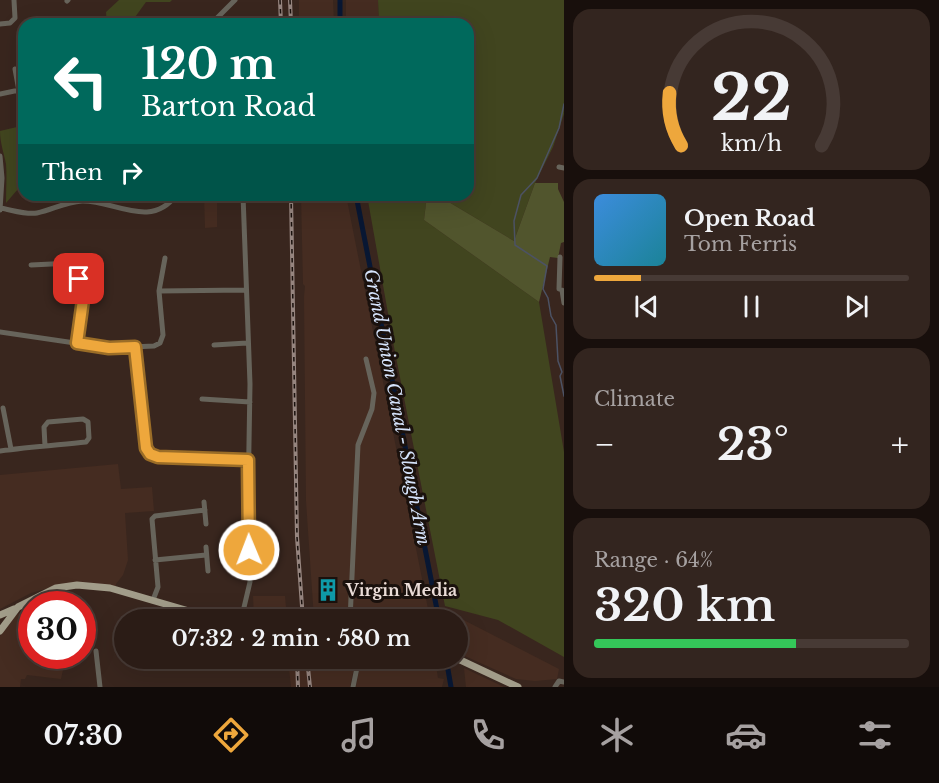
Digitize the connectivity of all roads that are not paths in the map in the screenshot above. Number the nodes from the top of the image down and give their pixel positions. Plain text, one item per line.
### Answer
1 (14, 0) edge
2 (235, 0) edge
3 (217, 18) edge
4 (0, 24) edge
5 (15, 69) dead end
6 (18, 80) edge
7 (18, 91) edge
8 (0, 94) edge
9 (0, 156) edge
10 (171, 201) edge
11 (243, 201) edge
12 (73, 202) joint
13 (0, 209) edge
14 (560, 257) dead end
15 (165, 258) dead end
16 (93, 262) dead end
17 (77, 263) junction
18 (32, 265) dead end
19 (245, 290) junction
20 (563, 290) edge
21 (159, 291) junction
22 (564, 303) edge
23 (0, 332) edge
24 (77, 343) junction
25 (247, 343) junction
26 (214, 345) dead end
27 (135, 347) junction
28 (366, 359) dead end
29 (202, 399) dead end
30 (250, 402) junction
31 (3, 408) dead end
32 (45, 446) junction
33 (11, 449) junction
34 (0, 451) edge
35 (248, 460) junction
36 (204, 502) dead end
37 (205, 510) junction
38 (206, 524) dead end
39 (206, 547) dead end
40 (206, 555) junction
41 (154, 560) junction
42 (208, 571) dead end
43 (50, 591) edge
44 (153, 600) junction
45 (18, 607) joint
46 (183, 609) edge
47 (244, 609) edge
48 (351, 609) edge
49 (3, 614) edge
50 (0, 628) edge
51 (96, 651) dead end
52 (468, 664) edge
53 (357, 669) edge
54 (564, 682) edge
55 (100, 687) edge
56 (353, 687) edge
57 (518, 687) edge
58 (555, 687) edge

1 - 4 street
2 - 3 street
5 - 6 street
7 - 8 street
9 - 13 street
10 - 12 street
11 - 19 street
12 - 13 street
14 - 20 street
15 - 21 street
16 - 17 street
17 - 18 street
17 - 24 street
19 - 21 street
19 - 25 street
20 - 22 street
21 - 27 street
23 - 24 street
24 - 27 street
25 - 26 street
25 - 30 street
27 - 35 street
28 - 48 street
29 - 30 street
30 - 35 street
31 - 33 street
32 - 32 street
32 - 33 street
33 - 34 street
35 - 47 street
36 - 37 street
37 - 38 street
37 - 41 street
39 - 40 street
40 - 41 street
40 - 42 street
41 - 44 street
43 - 44 main road
44 - 46 main road
45 - 49 main road
45 - 50 main road
49 - 50 main road
51 - 55 street
52 - 57 main road
53 - 56 street
54 - 58 street

